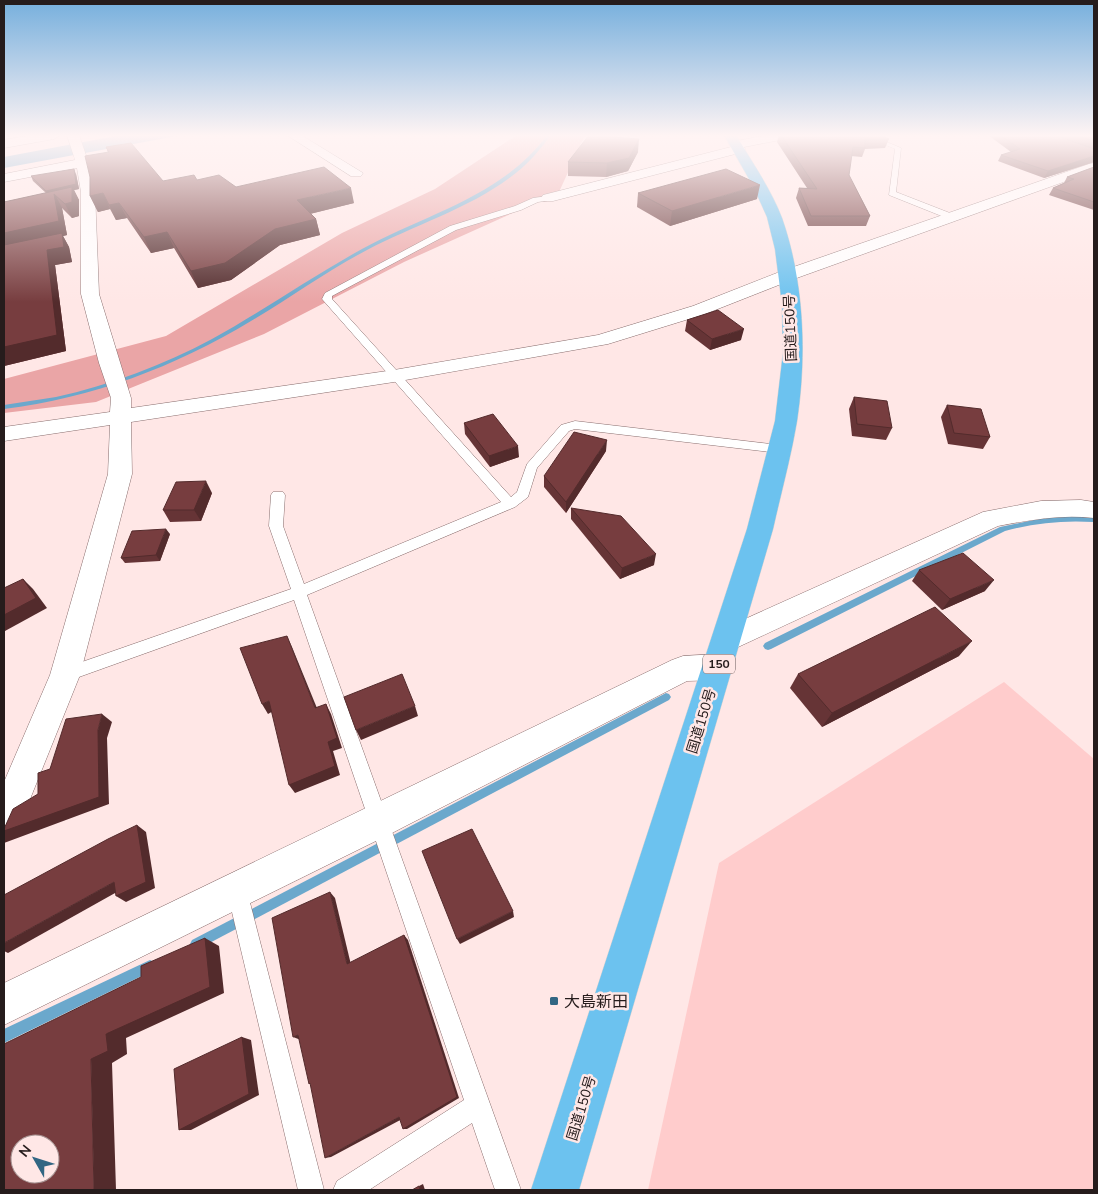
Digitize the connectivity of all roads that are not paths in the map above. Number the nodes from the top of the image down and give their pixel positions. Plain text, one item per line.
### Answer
1 (573, 191) edge
2 (760, 191) edge
3 (892, 191) edge
4 (1026, 191) edge
5 (88, 192) joint
6 (69, 196) edge
7 (548, 198) joint
8 (952, 218) junction
9 (89, 237) junction
10 (70, 241) dead end
11 (788, 275) junction
12 (394, 376) junction
13 (122, 408) junction
14 (4, 434) edge
15 (779, 448) junction
16 (278, 495) dead end
17 (510, 504) junction
18 (1094, 510) edge
19 (299, 592) junction
20 (722, 653) junction
21 (65, 675) junction
22 (380, 821) junction
23 (4, 822) edge
24 (238, 890) junction
25 (4, 1004) edge
26 (478, 1104) junction
27 (311, 1190) edge
28 (346, 1190) edge
29 (508, 1190) edge
30 (555, 1190) edge

1 - 7 street
2 - 11 highway, 国道150号 / 150
3 - 8 lane
4 - 8 street
5 - 6 street
5 - 9 street
7 - 12 lane
8 - 11 street
9 - 10 street
9 - 13 street
11 - 12 street
11 - 15 highway, 国道150号 / 150
12 - 13 street
12 - 17 lane
13 - 14 street
13 - 21 street
15 - 17 lane
15 - 20 highway, 国道150号 / 150
16 - 19 lane
17 - 19 lane
18 - 20 street
19 - 21 lane
19 - 22 lane
20 - 22 street
20 - 30 highway, 国道150号 / 150
21 - 23 street
22 - 24 street
22 - 26 lane
24 - 25 street
24 - 27 lane
26 - 28 lane
26 - 29 lane

